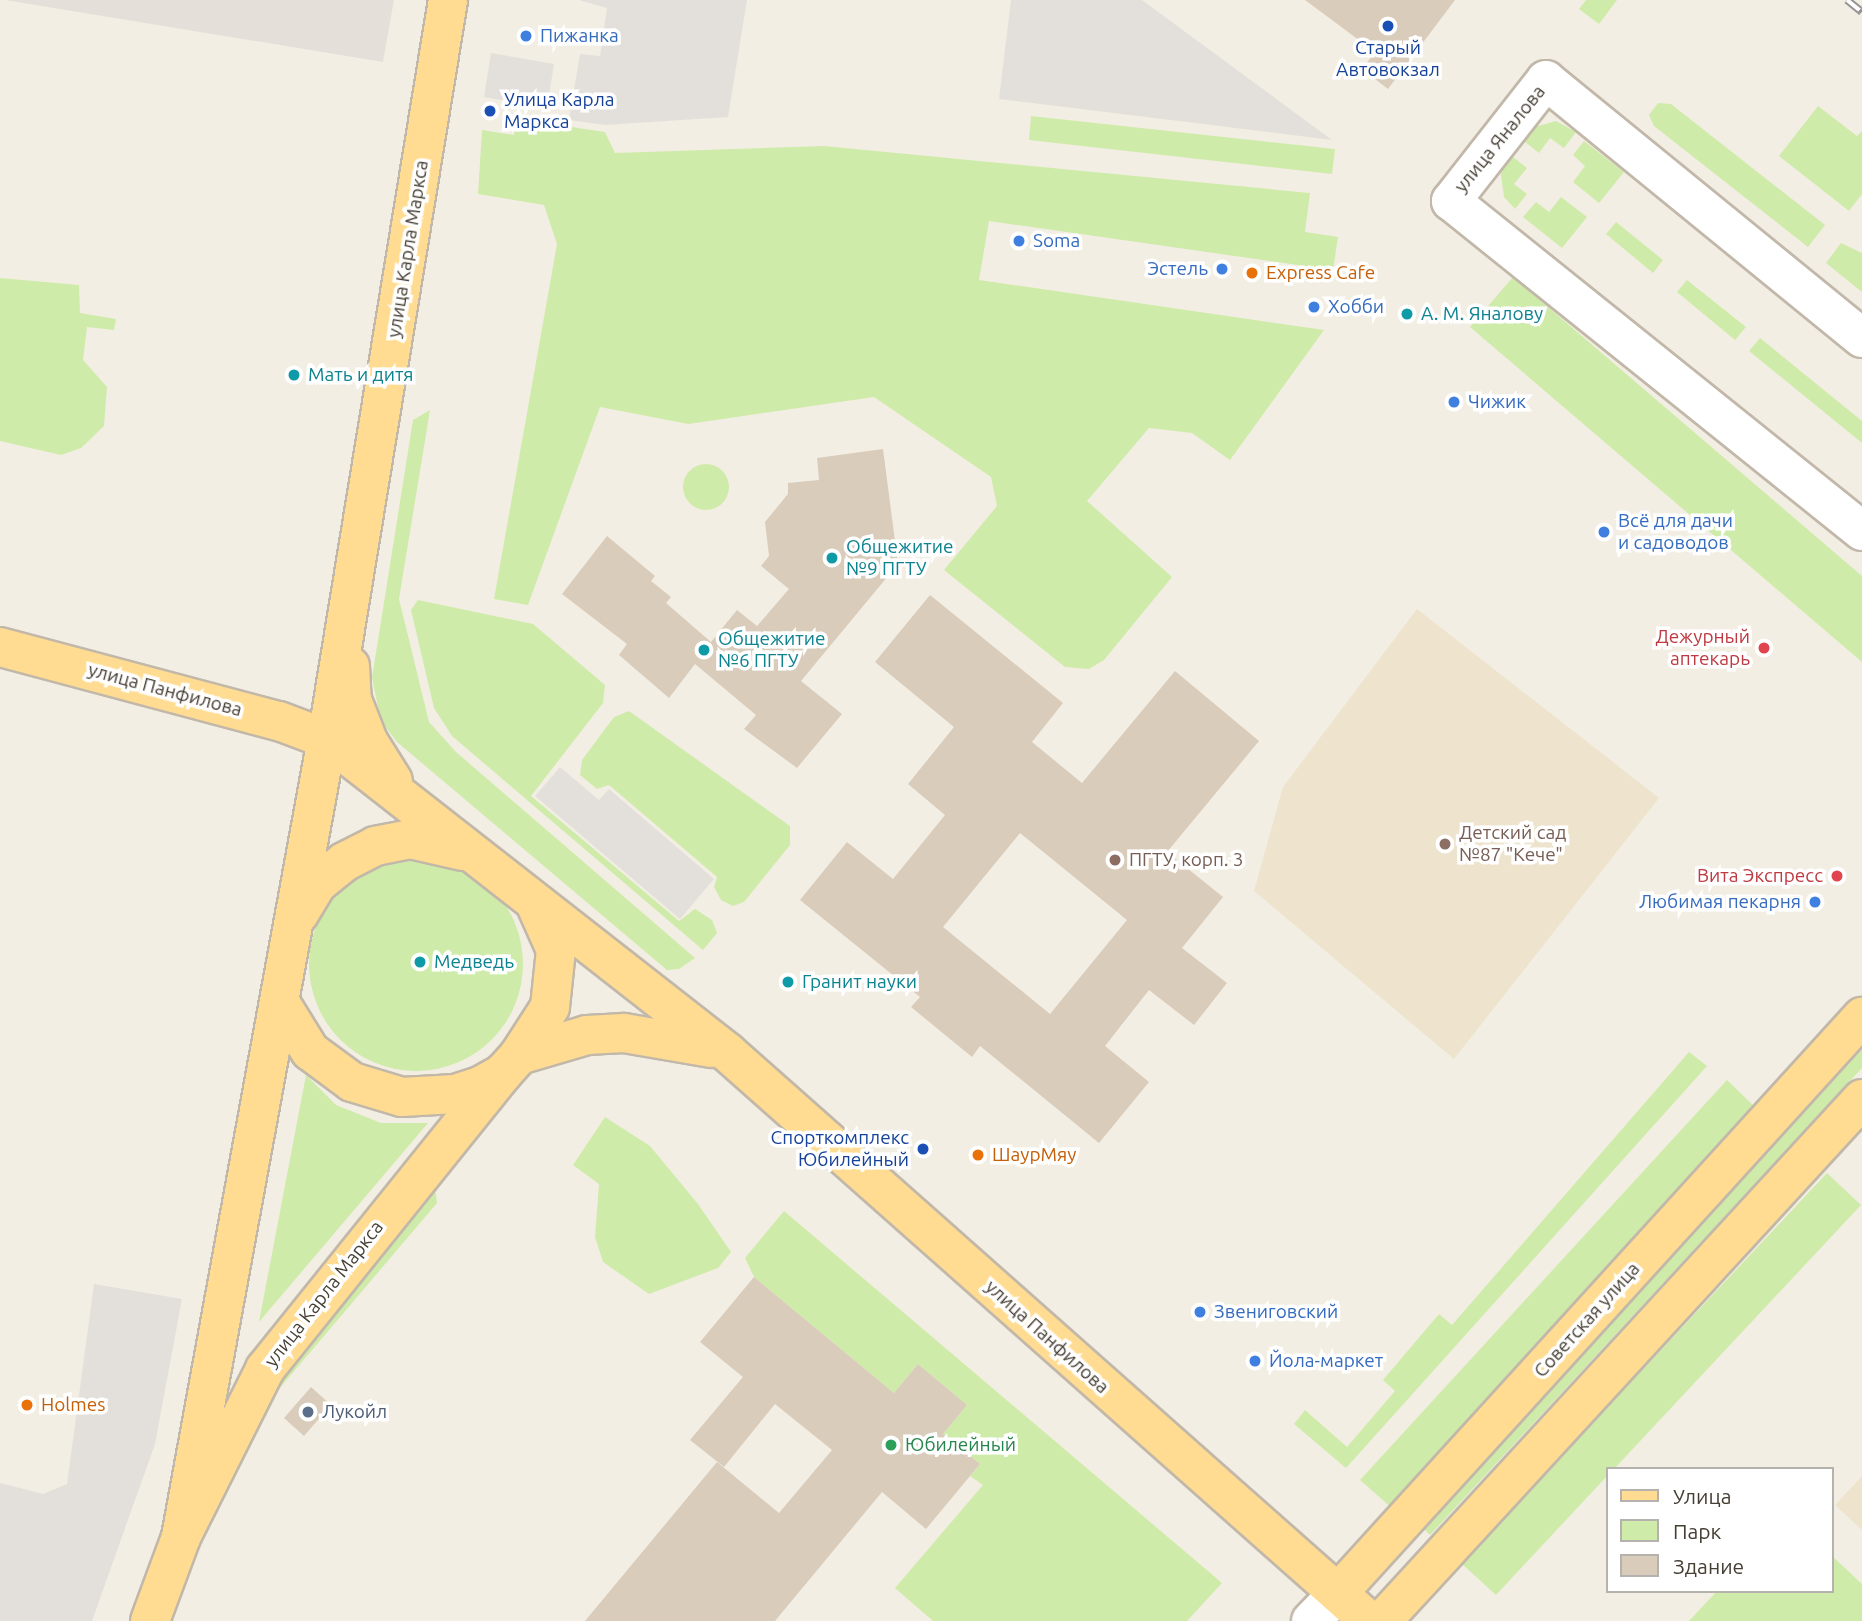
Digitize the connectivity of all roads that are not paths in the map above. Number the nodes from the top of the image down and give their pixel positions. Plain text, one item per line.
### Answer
1 (448, 0) edge
2 (1862, 338) edge
3 (1862, 531) edge
4 (348, 622) junction
5 (0, 647) edge
6 (327, 739) junction
7 (407, 802) junction
8 (475, 855) junction
9 (533, 900) junction
10 (296, 919) junction
11 (281, 1004) junction
12 (1862, 1017) edge
13 (727, 1052) junction
14 (511, 1064) junction
15 (1862, 1099) edge
16 (181, 1537) junction
17 (1338, 1593) junction
18 (150, 1621) edge
19 (1311, 1621) edge
20 (1369, 1621) edge
21 (1382, 1621) edge

1 - 4 main road, улица Карла Маркса
2 - 3 street, улица Яналова
4 - 6 main road, улица Карла Маркса
4 - 7 main road, улица Карла Маркса
5 - 6 main road, улица Панфилова
6 - 7 main road, улица Панфилова
6 - 10 main road, улица Карла Маркса
7 - 8 main road, улица Панфилова
8 - 9 main road, улица Панфилова
8 - 10 main road
9 - 13 main road, улица Панфилова
9 - 14 main road, улица Карла Маркса
10 - 11 main road, улица Карла Маркса
11 - 14 main road, улица Панфилова
11 - 16 main road, улица Карла Маркса
12 - 17 main road, Советская улица
13 - 14 main road, улица Панфилова
13 - 17 main road, улица Панфилова
14 - 16 main road, улица Карла Маркса
15 - 21 main road
16 - 18 main road, улица Карла Маркса
17 - 19 street, Советская улица
17 - 20 main road, улица Панфилова

